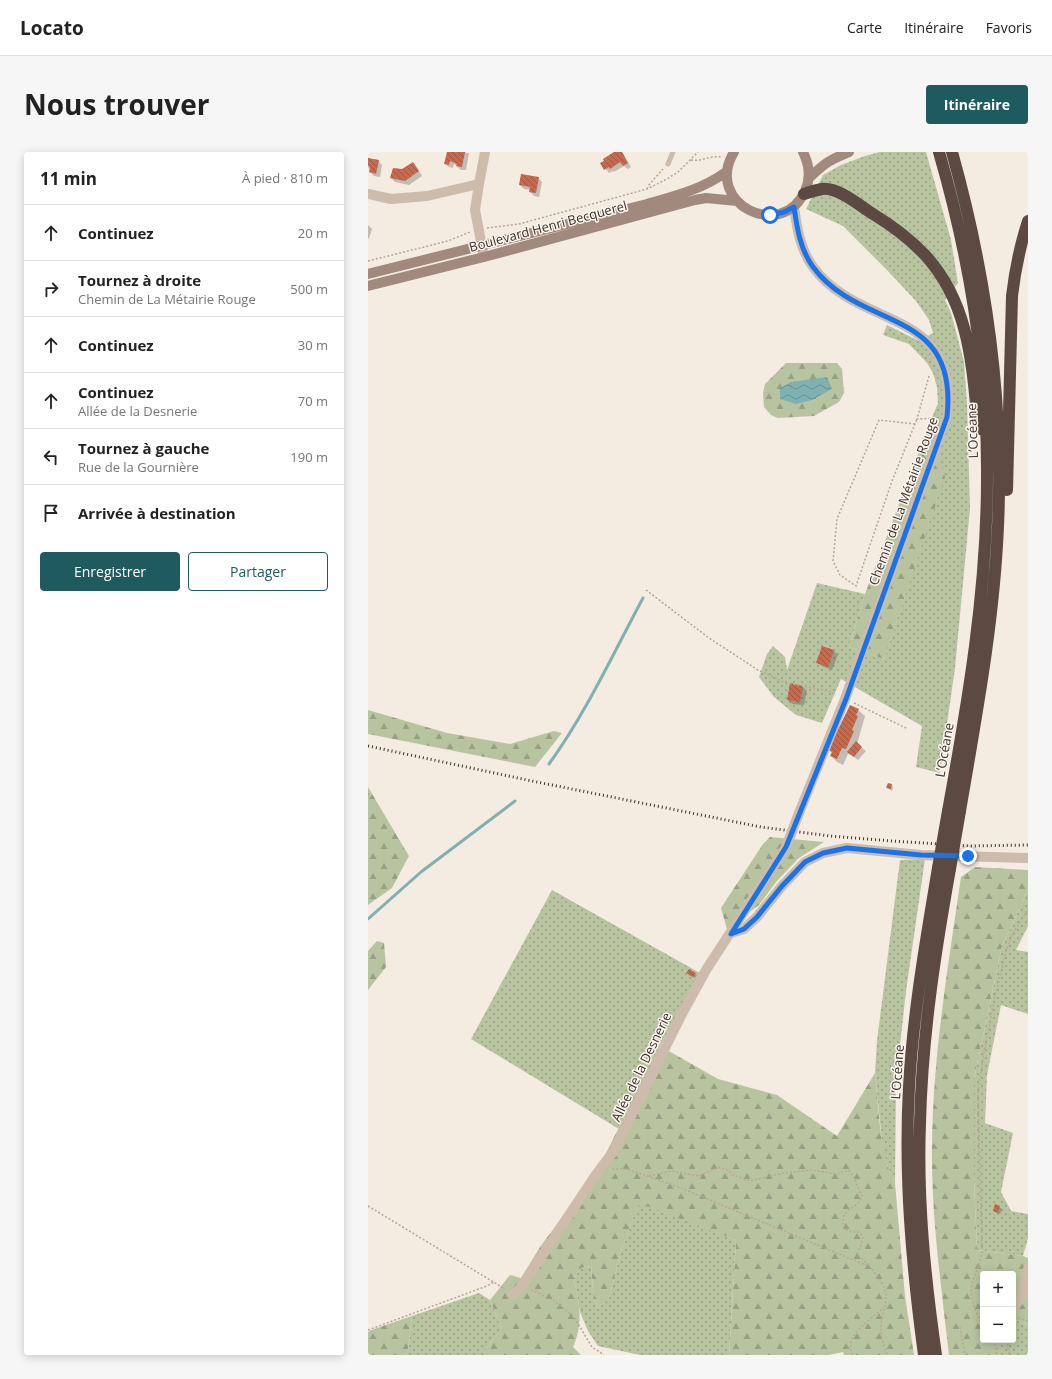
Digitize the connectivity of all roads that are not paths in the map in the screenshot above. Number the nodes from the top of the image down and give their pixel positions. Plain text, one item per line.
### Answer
1 (485, 152) edge
2 (673, 152) edge
3 (803, 152) edge
4 (849, 152) edge
5 (939, 152) edge
6 (952, 152) edge
7 (731, 156) edge
8 (668, 164) road end
9 (726, 172) junction
10 (809, 178) junction
11 (478, 184) junction
12 (368, 194) edge
13 (804, 194) junction
14 (737, 201) junction
15 (794, 207) junction
16 (1028, 221) edge
17 (481, 246) junction
18 (484, 257) junction
19 (392, 268) junction
20 (368, 274) edge
21 (368, 279) edge
22 (368, 286) edge
23 (987, 445) junction
24 (998, 528) junction
25 (786, 847) joint
26 (1028, 858) edge
27 (944, 868) junction
28 (731, 934) junction
29 (1028, 1269) edge
30 (513, 1295) road end
31 (1014, 1307) edge
32 (924, 1355) edge
33 (936, 1355) edge

1 - 11 street
2 - 8 lane
3 - 10 main road
4 - 10 main road
5 - 23 highway, L’Océane
6 - 24 highway, L’Océane
7 - 9 main road
9 - 14 main road
9 - 17 main road, Boulevard Henri Becquerel
10 - 13 main road
11 - 12 street
11 - 17 street
13 - 15 main road
13 - 23 highway
14 - 15 main road
14 - 18 main road, Boulevard Henri Becquerel
15 - 25 street, Chemin de La Métairie Rouge, bridge
16 - 24 highway
17 - 18 street
17 - 19 main road, Boulevard Henri Becquerel
18 - 22 main road, Boulevard Henri Becquerel
19 - 20 main road, Boulevard Henri Becquerel
19 - 21 lane
23 - 27 highway, L’Océane, bridge
24 - 27 highway, L’Océane, bridge
25 - 28 street, Allée de la Desnerie
26 - 28 street
27 - 32 highway, L’Océane
27 - 33 highway, L’Océane
28 - 30 street, Allée de la Desnerie
29 - 31 street

